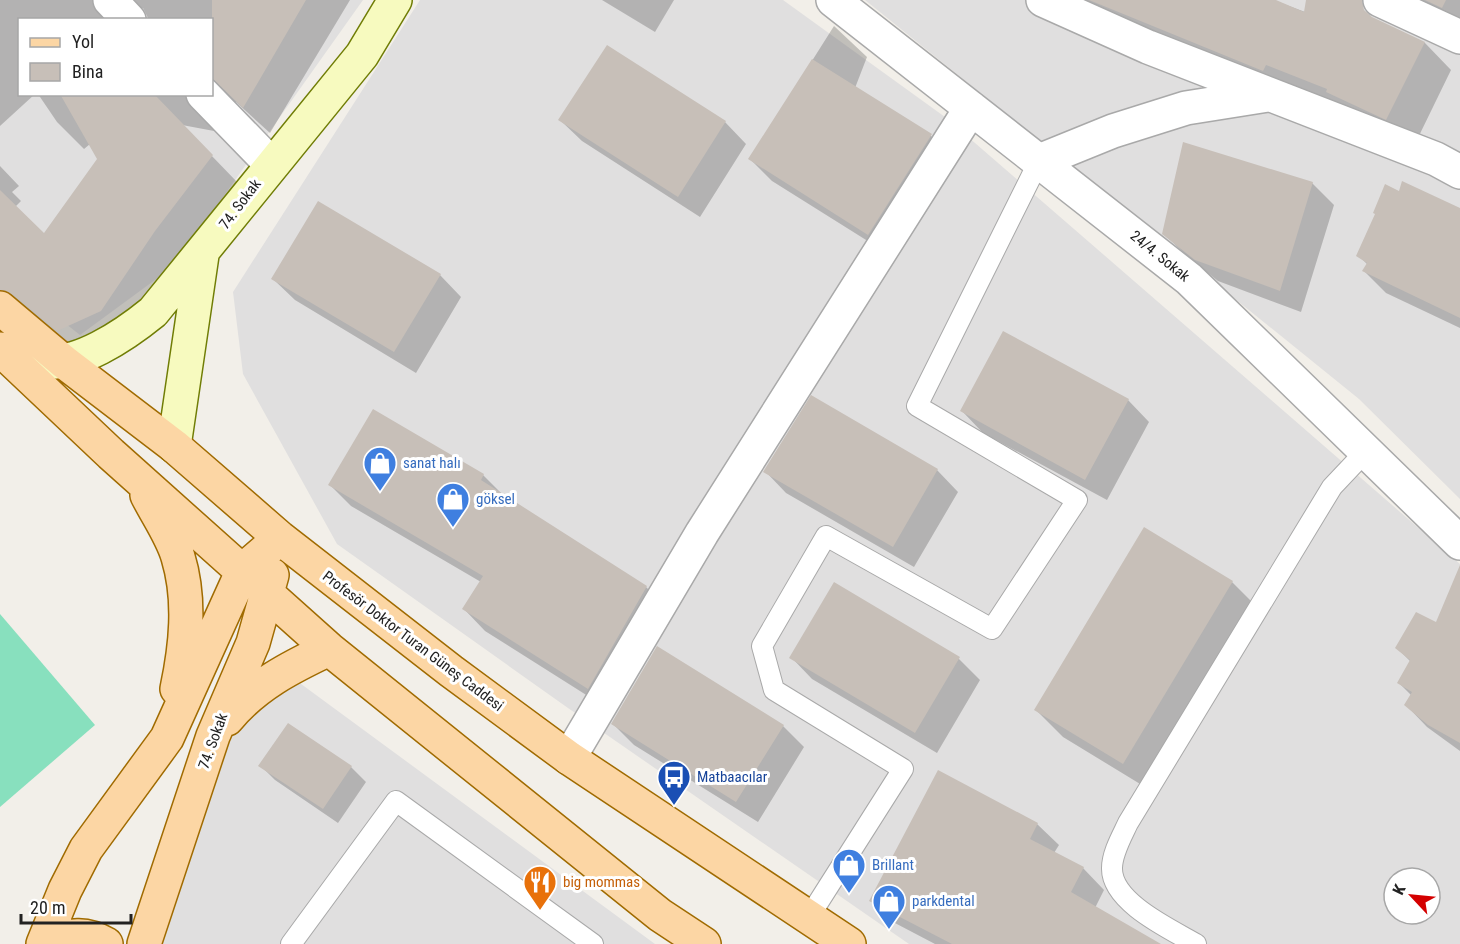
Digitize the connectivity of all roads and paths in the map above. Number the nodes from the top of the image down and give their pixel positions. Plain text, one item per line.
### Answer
1 (110, 0) edge
2 (395, 0) edge
3 (833, 0) edge
4 (1043, 0) edge
5 (1380, 0) edge
6 (127, 18) edge
7 (1460, 37) edge
8 (1270, 94) junction
9 (205, 96) edge
10 (971, 108) junction
11 (1039, 161) junction
12 (271, 164) junction
13 (1460, 172) edge
14 (202, 255) junction
15 (0, 308) edge
16 (3, 352) edge
17 (64, 362) junction
18 (174, 446) junction
19 (1366, 451) junction
20 (140, 480) junction
21 (280, 538) junction
22 (1460, 543) edge
23 (243, 570) junction
24 (268, 593) junction
25 (329, 649) junction
26 (213, 736) junction
27 (167, 738) junction
28 (569, 758) junction
29 (809, 917) junction
30 (43, 944) edge
31 (51, 944) edge
32 (106, 944) edge
33 (144, 944) edge
34 (291, 944) edge
35 (593, 944) edge
36 (704, 944) edge
37 (849, 944) edge
38 (1196, 944) edge

1 - 6 street
2 - 12 main road, 74. Sokak
3 - 10 street, 24/4. Sokak
4 - 8 street
5 - 7 street
8 - 11 street
8 - 13 street
9 - 12 street
10 - 11 street, 24/4. Sokak
10 - 28 street
11 - 19 street, 24/4. Sokak
11 - 29 lane
12 - 14 main road, 74. Sokak
14 - 17 main road
14 - 18 main road, 74. Sokak
15 - 17 main road, Profesör Doktor Turan Güneş Caddesi
16 - 17 main road
16 - 20 main road
17 - 18 main road, Profesör Doktor Turan Güneş Caddesi
18 - 21 main road, Profesör Doktor Turan Güneş Caddesi
19 - 22 street, 24/4. Sokak
19 - 38 lane
20 - 23 main road
20 - 27 main road
21 - 23 main road
21 - 24 main road, 74. Sokak
21 - 28 main road, Profesör Doktor Turan Güneş Caddesi
23 - 24 main road
23 - 27 main road
24 - 25 main road
24 - 26 main road, 74. Sokak
25 - 26 main road
25 - 36 main road
26 - 33 main road, 74. Sokak
27 - 30 main road
28 - 29 main road, Profesör Doktor Turan Güneş Caddesi
29 - 37 main road, Profesör Doktor Turan Güneş Caddesi
31 - 32 main road
34 - 35 lane

